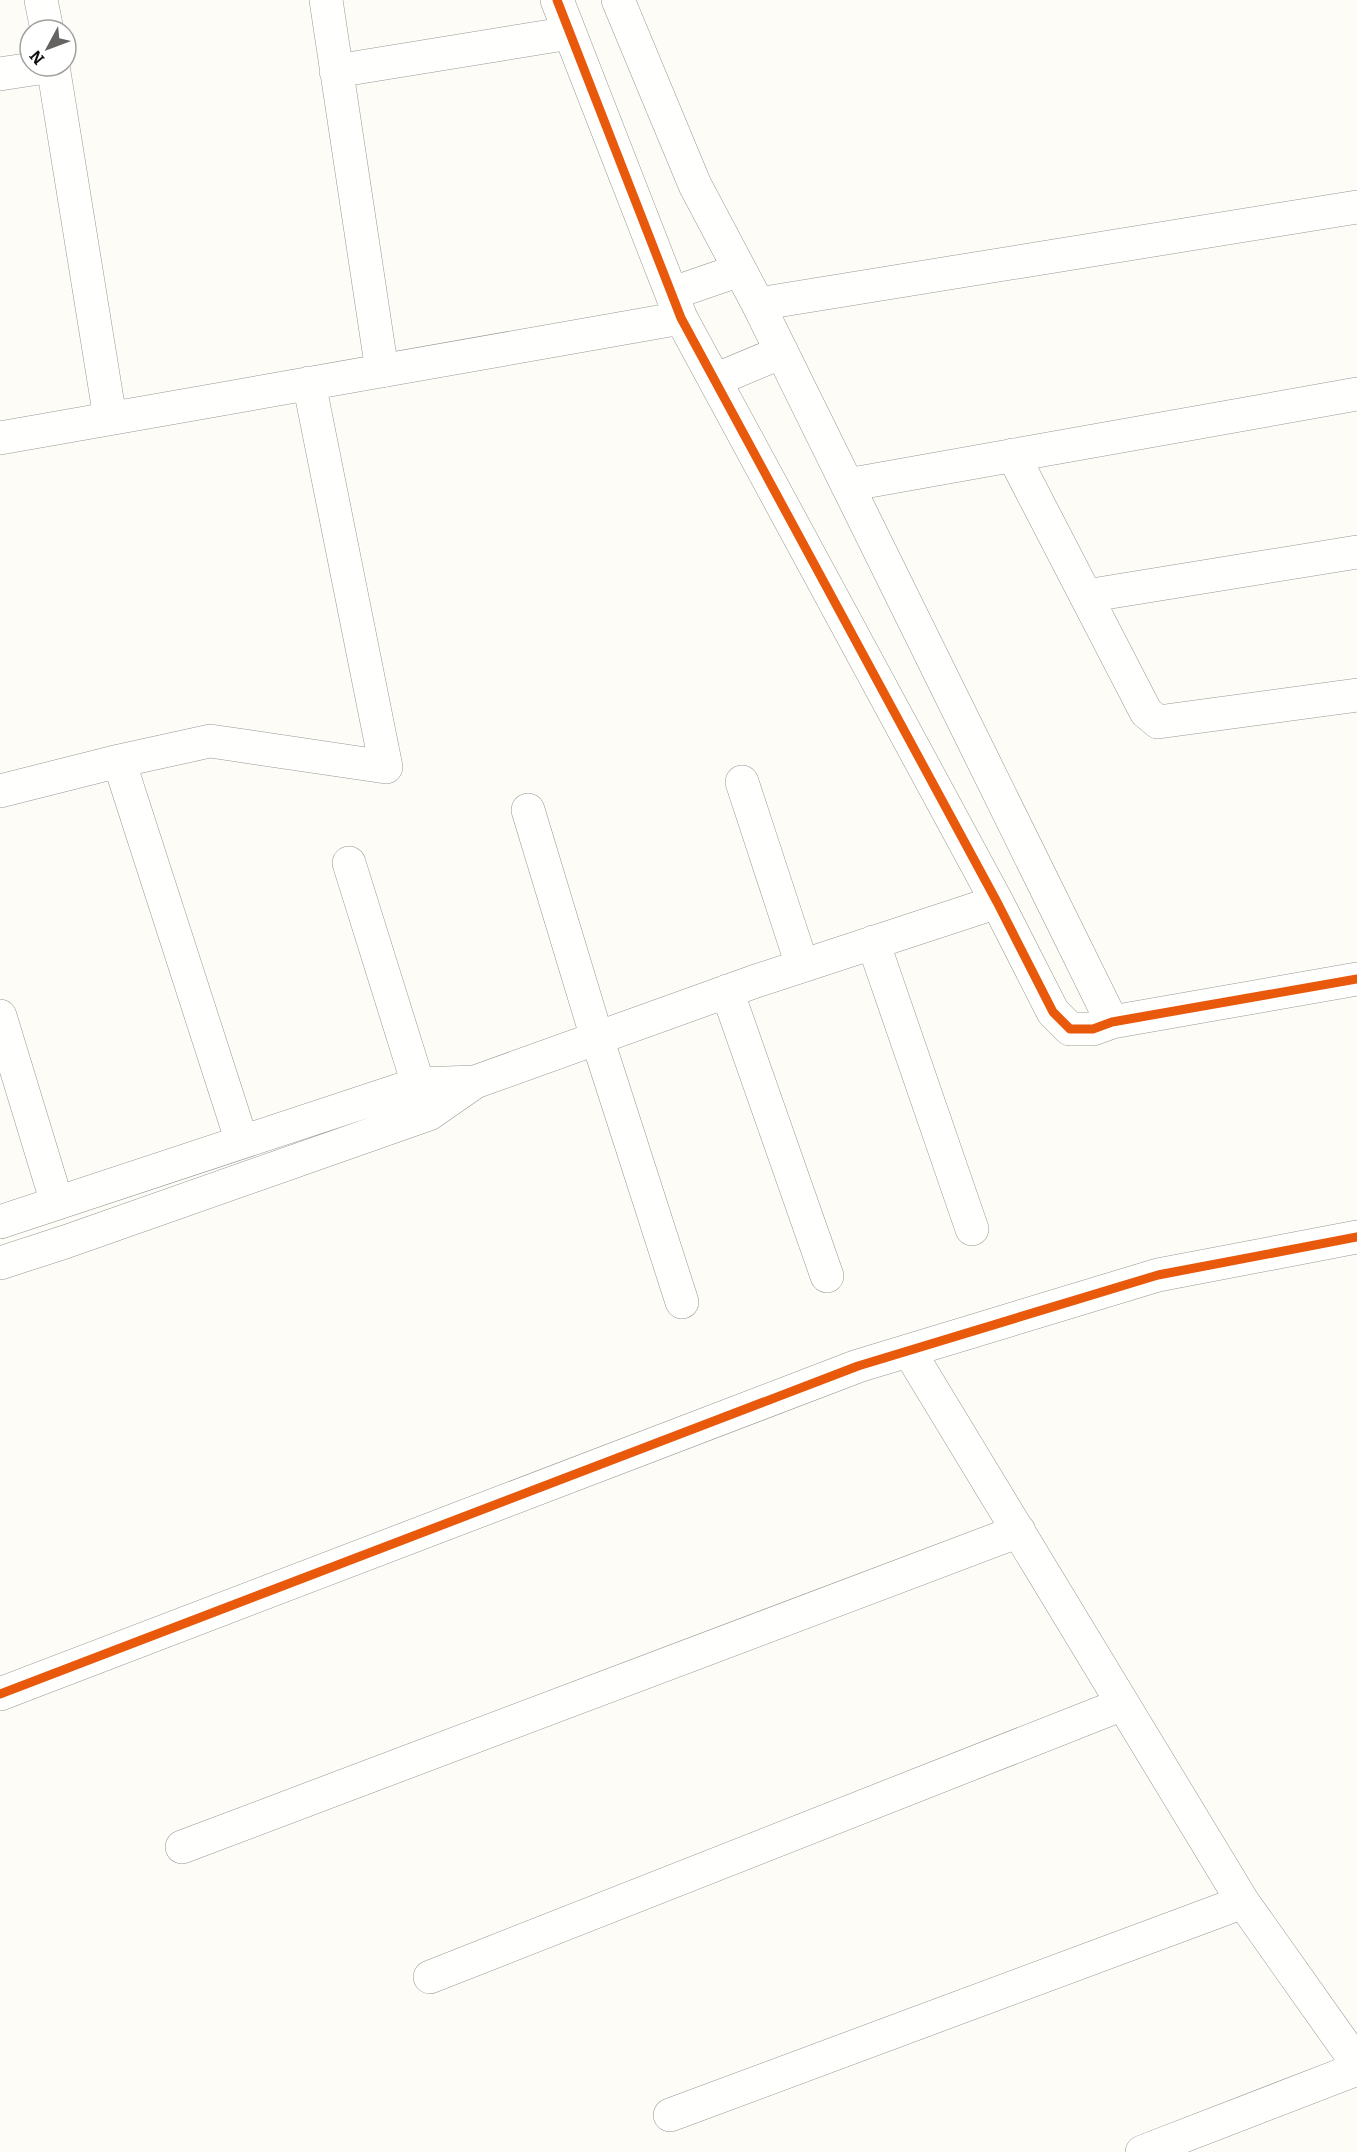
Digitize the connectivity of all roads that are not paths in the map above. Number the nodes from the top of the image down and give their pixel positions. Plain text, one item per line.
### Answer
1 (41, 0) edge
2 (326, 0) edge
3 (557, 0) edge
4 (618, 0) edge
5 (45, 18) edge
6 (570, 33) junction
7 (18, 71) edge
8 (336, 71) junction
9 (0, 74) edge
10 (54, 78) edge
11 (1357, 207) edge
12 (740, 270) junction
13 (758, 304) junction
14 (677, 305) junction
15 (782, 352) junction
16 (382, 371) junction
17 (715, 380) junction
18 (309, 383) junction
19 (1357, 394) edge
20 (110, 418) junction
21 (0, 438) edge
22 (1013, 456) junction
23 (848, 485) junction
24 (1357, 552) edge
25 (1086, 596) junction
26 (1357, 695) edge
27 (119, 761) junction
28 (742, 782) dead end
29 (0, 791) edge
30 (528, 810) dead end
31 (349, 863) dead end
32 (997, 902) junction
33 (873, 942) junction
34 (802, 965) junction
35 (1357, 979) edge
36 (727, 991) junction
37 (0, 1016) edge
38 (1112, 1022) junction
39 (597, 1038) junction
40 (475, 1083) junction
41 (418, 1084) junction
42 (242, 1142) junction
43 (57, 1203) junction
44 (0, 1222) edge
45 (972, 1229) dead end
46 (1357, 1237) edge
47 (0, 1263) edge
48 (827, 1276) dead end
49 (682, 1302) dead end
50 (909, 1351) junction
51 (1019, 1531) junction
52 (0, 1694) edge
53 (1123, 1704) junction
54 (182, 1847) dead end
55 (1243, 1902) junction
56 (430, 1977) dead end
57 (1357, 2063) edge
58 (1357, 2069) edge
59 (670, 2115) dead end
60 (1142, 2152) edge

1 - 5 street
2 - 8 street
3 - 6 street
4 - 12 street
6 - 8 street
6 - 14 street
7 - 9 street
8 - 16 street
10 - 20 street
11 - 13 street
12 - 13 street
12 - 14 street
13 - 15 street
14 - 16 street
14 - 17 street
15 - 17 street
15 - 23 street
16 - 18 street
17 - 32 street
18 - 20 street
18 - 27 street
19 - 22 street
20 - 21 street
22 - 23 street
22 - 25 street
23 - 38 street
24 - 25 street
25 - 26 street
27 - 29 street
27 - 42 street
28 - 34 street
30 - 39 street
31 - 41 street
32 - 33 street
32 - 38 street
33 - 34 street
33 - 45 street
34 - 36 street
35 - 38 street
36 - 39 street
36 - 48 street
37 - 43 street
39 - 40 street
39 - 49 street
40 - 41 street
40 - 47 street
41 - 42 street
42 - 43 street
43 - 44 street
46 - 50 street
50 - 51 street
50 - 52 street
51 - 53 street
51 - 54 street
53 - 55 street
53 - 56 street
55 - 57 street
55 - 59 street
58 - 60 street

